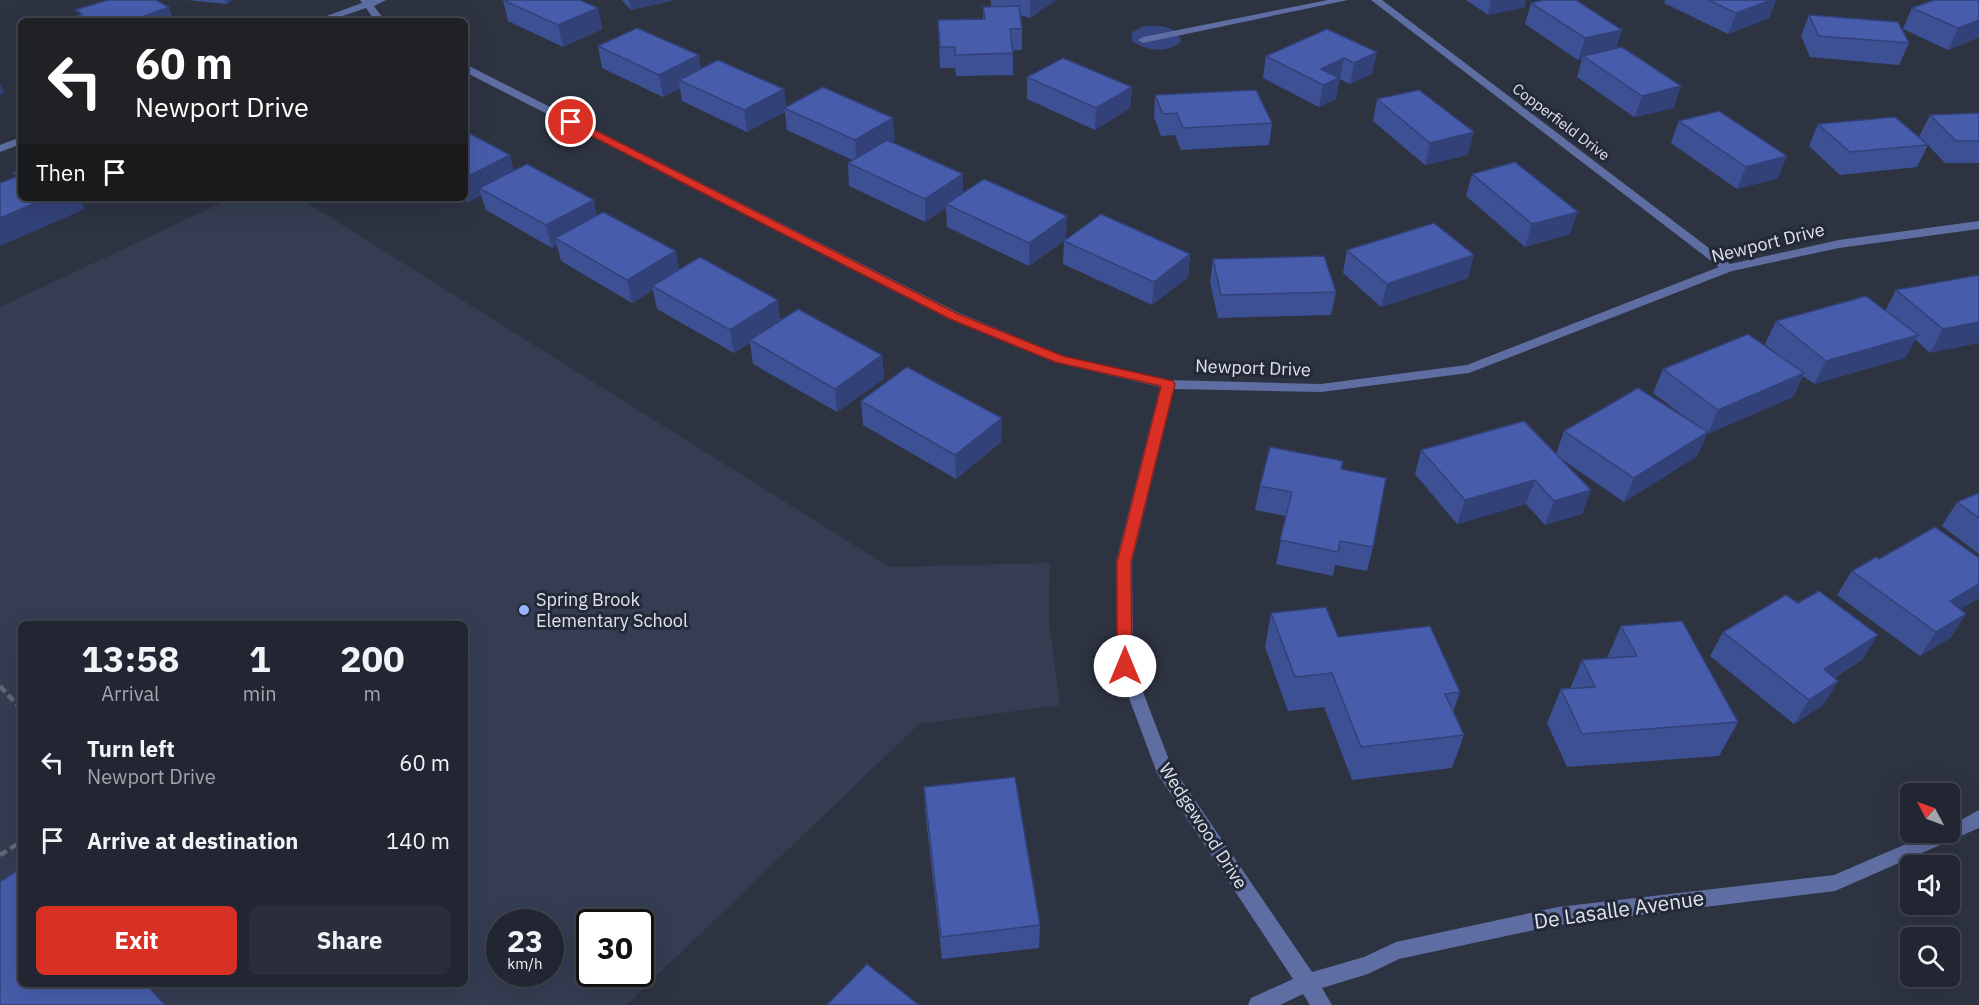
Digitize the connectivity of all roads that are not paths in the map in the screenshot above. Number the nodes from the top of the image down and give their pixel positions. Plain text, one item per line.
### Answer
1 (381, 0) edge
2 (1343, 0) edge
3 (1376, 0) edge
4 (366, 2) edge
5 (326, 18) edge
6 (378, 18) edge
7 (1143, 40) dead end
8 (468, 70) edge
9 (18, 141) edge
10 (0, 149) edge
11 (1979, 225) edge
12 (1728, 268) junction
13 (1168, 384) junction
14 (1979, 818) edge
15 (1307, 982) junction
16 (1258, 1005) edge
17 (1322, 1005) edge

1 - 4 street
2 - 7 street
3 - 12 street, Copperfield Drive
4 - 5 street
4 - 6 street
8 - 13 street, Newport Drive
9 - 10 street
11 - 12 street, Newport Drive
12 - 13 street, Newport Drive
13 - 15 street, Wedgewood Drive
14 - 15 street, De Lasalle Avenue
15 - 16 street, De Lasalle Avenue
15 - 17 street, Wedgewood Drive

